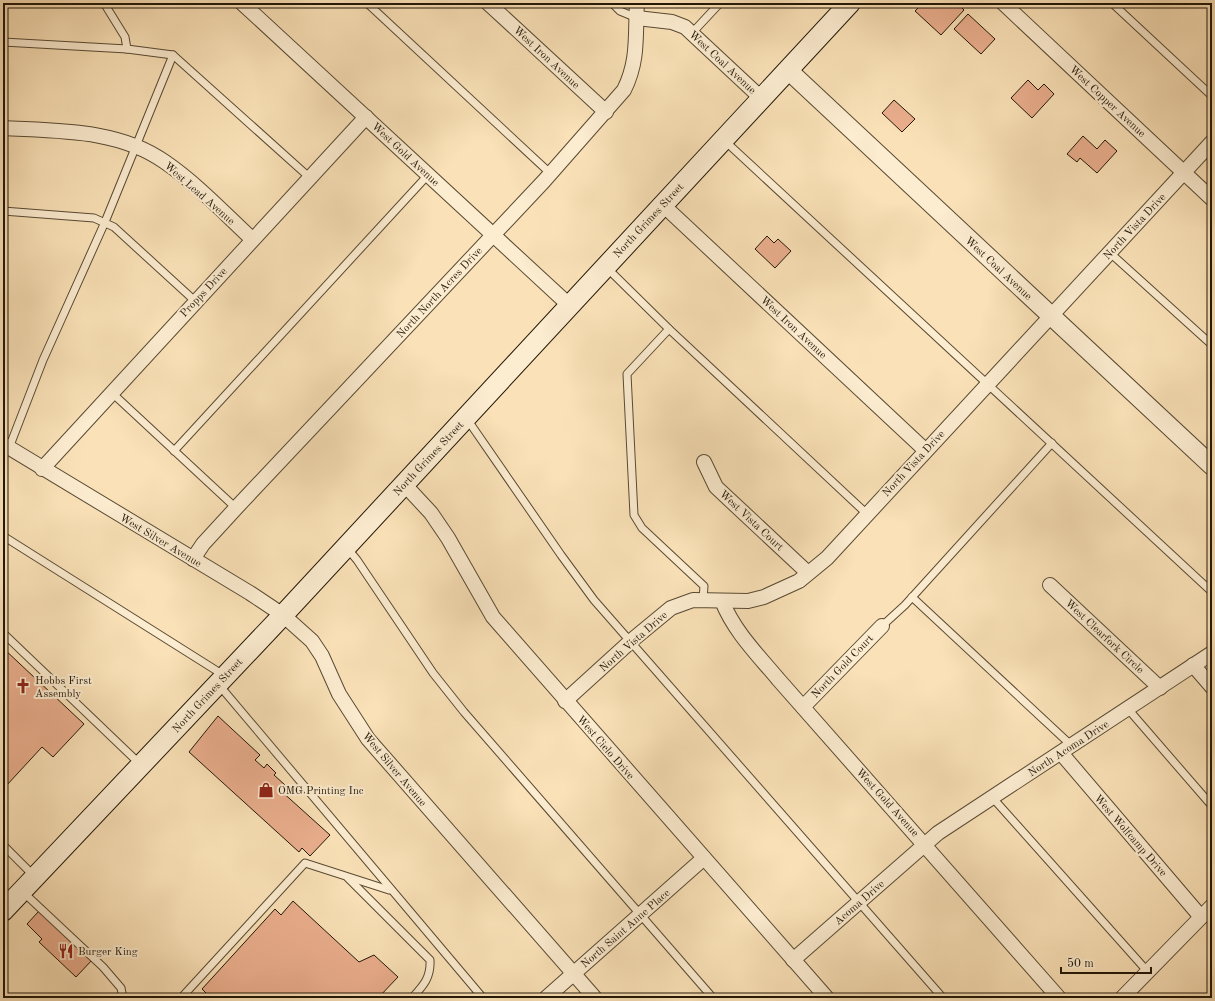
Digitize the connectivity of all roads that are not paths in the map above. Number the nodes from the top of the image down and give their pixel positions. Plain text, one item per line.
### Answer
1 (104, 3) edge
2 (242, 3) edge
3 (368, 3) edge
4 (488, 3) edge
5 (612, 3) edge
6 (637, 3) edge
7 (720, 3) edge
8 (850, 3) edge
9 (1003, 3) edge
10 (1112, 3) edge
11 (637, 18) junction
12 (692, 33) junction
13 (3, 42) edge
14 (127, 49) junction
15 (173, 55) junction
16 (788, 70) junction
17 (1212, 96) edge
18 (762, 98) junction
19 (606, 112) junction
20 (366, 117) junction
21 (3, 128) edge
22 (723, 139) junction
23 (1212, 142) edge
24 (135, 146) junction
25 (1183, 172) junction
26 (551, 174) junction
27 (428, 175) junction
28 (309, 177) junction
29 (1212, 199) edge
30 (663, 205) junction
31 (3, 211) edge
32 (106, 222) junction
33 (493, 235) junction
34 (252, 239) junction
35 (1109, 252) junction
36 (605, 266) junction
37 (195, 301) junction
38 (570, 305) junction
39 (1050, 316) junction
40 (669, 330) junction
41 (1212, 345) edge
42 (988, 383) junction
43 (111, 392) junction
44 (466, 417) junction
45 (1052, 443) junction
46 (6, 446) edge
47 (925, 450) junction
48 (174, 451) junction
49 (704, 462) dead end
50 (1212, 466) edge
51 (42, 469) junction
52 (404, 484) junction
53 (236, 508) junction
54 (867, 514) junction
55 (3, 536) edge
56 (345, 547) junction
57 (193, 559) junction
58 (808, 573) junction
59 (1050, 585) dead end
60 (1212, 592) edge
61 (912, 597) junction
62 (703, 599) junction
63 (722, 601) junction
64 (283, 615) junction
65 (882, 626) joint
66 (3, 634) edge
67 (631, 641) junction
68 (1212, 653) edge
69 (1193, 665) junction
70 (221, 680) junction
71 (1212, 687) edge
72 (1160, 688) junction
73 (565, 700) junction
74 (803, 707) junction
75 (1128, 709) junction
76 (1066, 750) junction
77 (141, 765) junction
78 (991, 796) junction
79 (1212, 806) edge
80 (925, 844) junction
81 (3, 845) edge
82 (704, 858) junction
83 (346, 877) junction
84 (29, 884) junction
85 (391, 891) junction
86 (860, 902) junction
87 (1212, 906) edge
88 (3, 911) edge
89 (640, 916) junction
90 (1201, 917) junction
91 (793, 960) junction
92 (1148, 972) junction
93 (573, 973) junction
94 (123, 998) edge
95 (181, 998) edge
96 (412, 998) edge
97 (483, 998) edge
98 (546, 998) edge
99 (595, 998) edge
100 (713, 998) edge
101 (827, 998) edge
102 (943, 998) edge
103 (1059, 998) edge
104 (1122, 998) edge

1 - 14 lane
2 - 20 street, West Gold Avenue
3 - 26 lane
4 - 19 street, West Iron Avenue
5 - 11 lane
6 - 11 street, North North Acres Drive
7 - 12 lane
8 - 16 main road, North Grimes Street
9 - 25 street, West Copper Avenue
10 - 17 lane
11 - 12 street, West Coal Avenue
11 - 19 street, North North Acres Drive
12 - 18 street, West Coal Avenue
13 - 14 lane
14 - 15 lane
15 - 24 lane
15 - 28 lane
16 - 18 main road, North Grimes Street
16 - 39 street, West Coal Avenue
18 - 22 main road, North Grimes Street
19 - 26 street, North North Acres Drive
20 - 27 street, West Gold Avenue
20 - 28 street, Propps Drive
21 - 24 street, West Lead Avenue
22 - 30 main road, North Grimes Street
22 - 42 lane
23 - 25 street, North Vista Drive
24 - 32 lane
24 - 34 street, West Lead Avenue
25 - 29 street, West Copper Avenue
25 - 35 street, North Vista Drive
26 - 33 street, North North Acres Drive
27 - 33 street, West Gold Avenue
27 - 48 lane
28 - 34 street, Propps Drive
30 - 36 main road, North Grimes Street
30 - 47 street, West Iron Avenue
31 - 32 lane
32 - 37 lane
32 - 46 lane
33 - 38 street, West Gold Avenue
33 - 53 street, North North Acres Drive
34 - 37 street, Propps Drive
35 - 39 street, North Vista Drive
35 - 41 lane
36 - 38 main road, North Grimes Street
36 - 40 lane
37 - 43 street, Propps Drive
38 - 44 main road, North Grimes Street
39 - 42 street, North Vista Drive
39 - 50 street, West Coal Avenue
40 - 54 lane
40 - 62 lane
42 - 45 lane
42 - 47 street, North Vista Drive
43 - 48 lane
43 - 51 street, Propps Drive
44 - 52 main road, North Grimes Street
44 - 67 lane
45 - 60 lane
45 - 61 lane
46 - 51 street, West Silver Avenue
47 - 54 street, North Vista Drive
48 - 53 lane
49 - 58 street, West Vista Court
51 - 57 street, West Silver Avenue
52 - 56 main road, North Grimes Street
52 - 73 street, West Cielo Drive
53 - 57 street, North North Acres Drive
54 - 58 street, North Vista Drive
55 - 70 lane
56 - 64 main road, North Grimes Street
56 - 89 lane
57 - 64 street, West Silver Avenue
58 - 63 street, North Vista Drive
59 - 72 street, West Clearfork Circle
61 - 65 lane
61 - 76 lane
62 - 63 street, North Vista Drive
62 - 67 street, North Vista Drive
63 - 74 street, West Gold Avenue
64 - 70 main road, North Grimes Street
64 - 93 street, West Silver Avenue
65 - 74 street, North Gold Court
66 - 77 lane
67 - 73 street, North Vista Drive
67 - 86 lane
68 - 69 street, North Acoma Drive
69 - 71 street
69 - 72 street, North Acoma Drive
70 - 77 main road, North Grimes Street
70 - 85 lane
72 - 75 street, North Acoma Drive
73 - 82 street, West Cielo Drive
74 - 80 street, West Gold Avenue
75 - 76 street, North Acoma Drive
75 - 79 lane
76 - 78 street, North Acoma Drive
76 - 90 street, West Wolfcamp Drive
77 - 84 main road, North Grimes Street
78 - 80 street, North Acoma Drive
78 - 92 lane
80 - 86 street, Acoma Drive
80 - 103 street, West Gold Avenue
81 - 84 lane
82 - 89 street, North Saint Anne Place
82 - 91 street, West Cielo Drive
83 - 85 lane
83 - 95 lane
83 - 96 lane
84 - 88 main road, North Grimes Street
84 - 94 lane
85 - 97 lane
86 - 91 street, Acoma Drive
86 - 102 lane
87 - 90 street
89 - 93 street, North Saint Anne Place
89 - 100 lane
90 - 92 street
91 - 101 street, West Cielo Drive
92 - 104 street
93 - 98 street, North Saint Anne Place
93 - 99 street, West Silver Avenue

